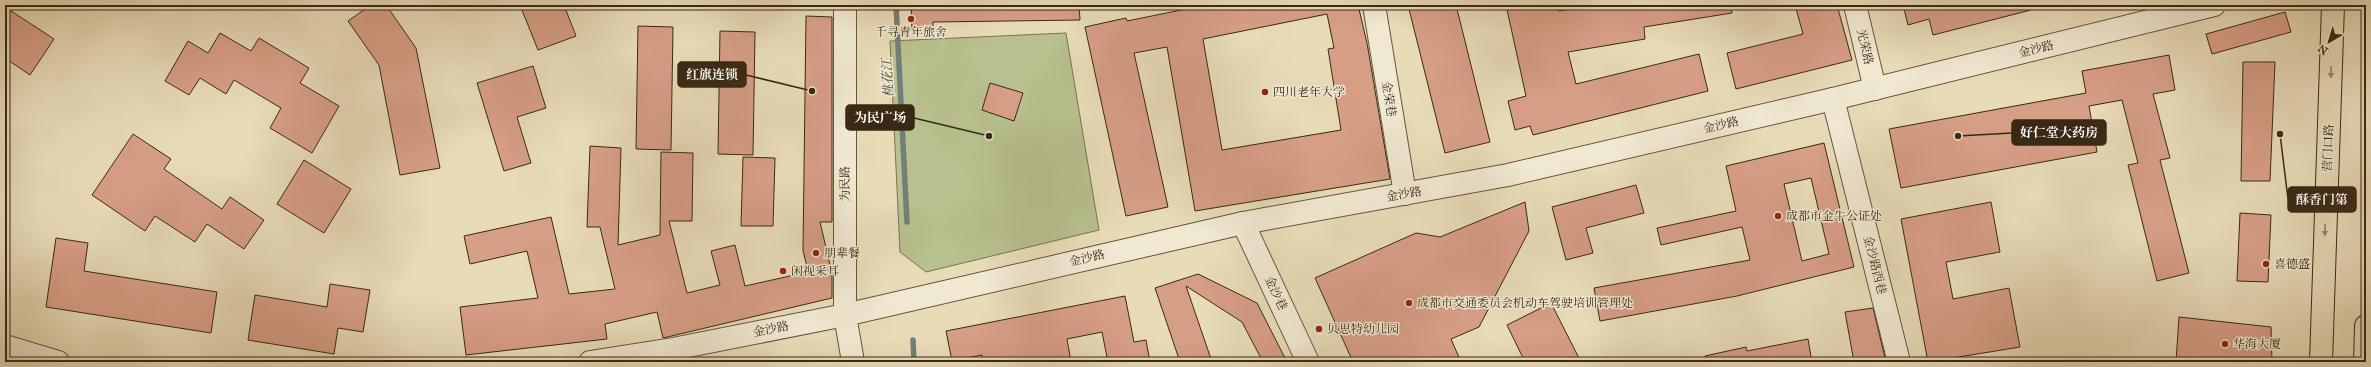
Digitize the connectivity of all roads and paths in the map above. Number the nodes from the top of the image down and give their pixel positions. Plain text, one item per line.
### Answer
1 (845, 5) edge
2 (1374, 5) edge
3 (1855, 5) edge
4 (2214, 5) edge
5 (2333, 5) edge
6 (1875, 89) junction
7 (1834, 99) junction
8 (1405, 194) junction
9 (1243, 223) junction
10 (845, 315) junction
11 (2366, 326) edge
12 (5, 346) edge
13 (58, 362) edge
14 (590, 362) edge
15 (853, 362) edge
16 (1308, 362) edge
17 (1899, 362) edge
18 (2321, 362) edge
19 (2365, 362) edge

1 - 10 street, 为民路
2 - 8 street, 金荣巷
3 - 6 street, 光荣路
4 - 6 street, 金沙路
5 -> 18 highway, 营门口路
6 - 7 street, 金沙路
7 - 8 street, 金沙路
7 - 17 street, 金沙路西巷
8 - 9 street, 金沙路
9 - 10 street, 金沙路
9 - 16 street, 金沙巷
10 - 14 street, 金沙路
10 - 15 street, 为民路
11 - 19 highway
12 - 13 street

